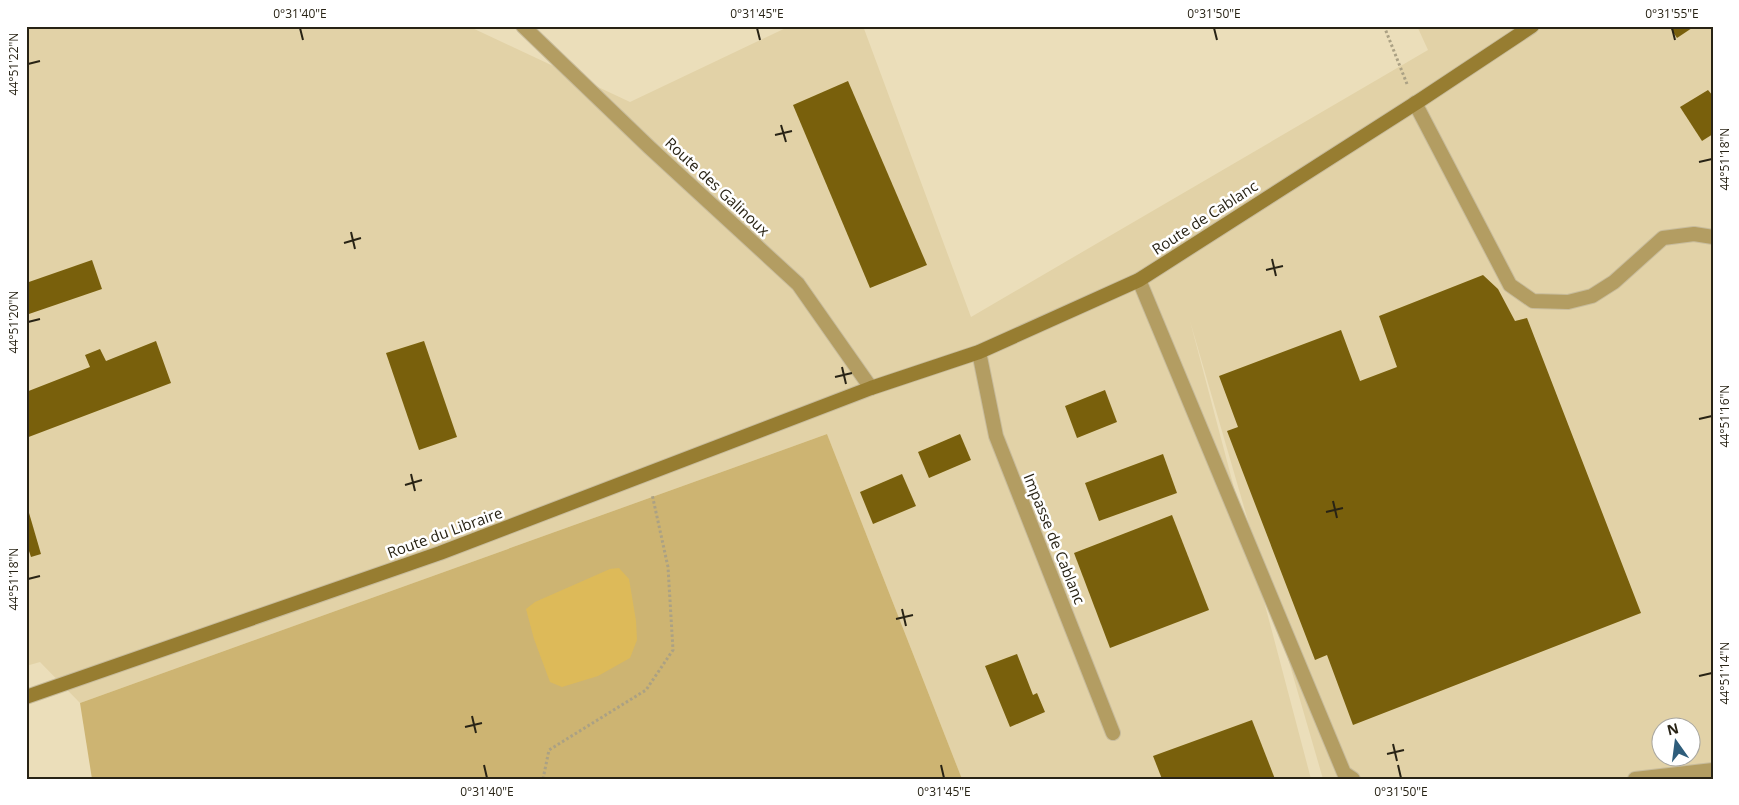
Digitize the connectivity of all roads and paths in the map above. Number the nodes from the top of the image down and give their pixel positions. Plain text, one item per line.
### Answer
1 (523, 26) edge
2 (1384, 26) edge
3 (1532, 26) edge
4 (1415, 103) junction
5 (1713, 237) edge
6 (1139, 280) junction
7 (979, 352) junction
8 (871, 388) junction
9 (648, 474) junction
10 (26, 697) edge
11 (1113, 734) dead end
12 (1713, 770) edge
13 (543, 779) edge
14 (1353, 779) edge
15 (1634, 779) edge

1 - 8 street, Route des Galinoux
2 - 4 path
3 - 4 main road, Route de Cablanc
4 - 5 street
4 - 6 main road, Route de Cablanc
6 - 7 main road, Route de Cablanc
6 - 14 street
7 - 8 main road, Route de Cablanc
7 - 11 street, Impasse de Cablanc
8 - 9 main road, Route du Libraire
9 - 10 main road, Route du Libraire
9 - 13 path
12 - 15 street

